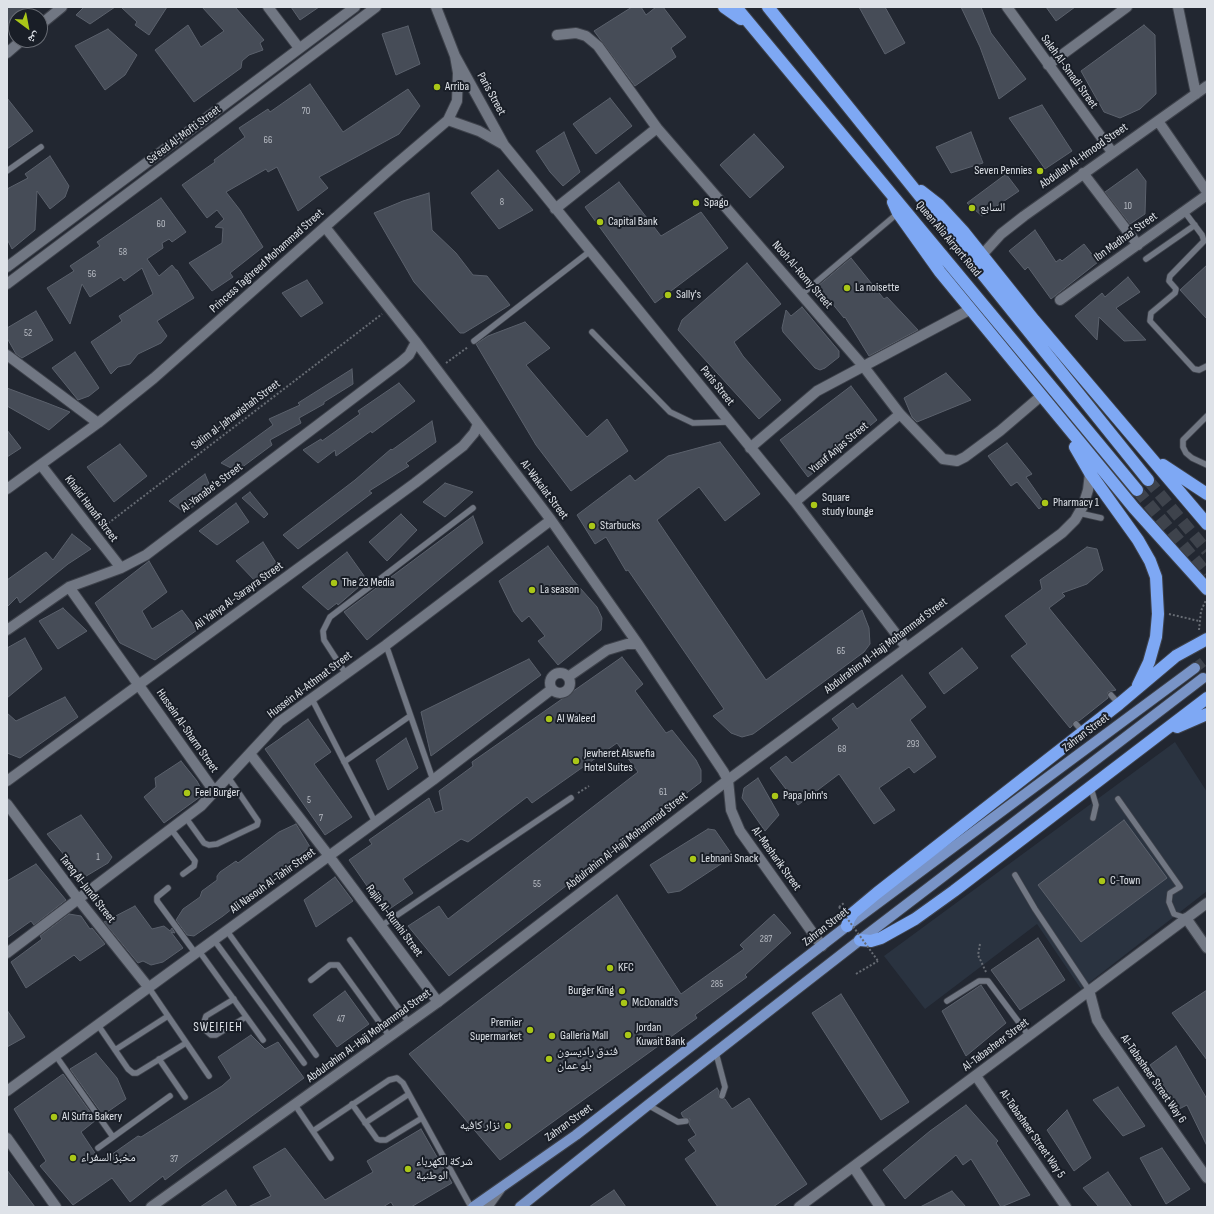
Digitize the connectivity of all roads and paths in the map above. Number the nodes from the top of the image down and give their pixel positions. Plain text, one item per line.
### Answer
1 (62, 7) edge
2 (268, 7) edge
3 (355, 7) edge
4 (376, 7) edge
5 (436, 7) edge
6 (724, 7) edge
7 (736, 7) edge
8 (1007, 7) edge
9 (1127, 7) edge
10 (1178, 7) edge
11 (772, 10) edge
12 (48, 18) edge
13 (754, 28) junction
14 (557, 35) dead end
15 (299, 48) junction
16 (455, 56) junction
17 (1048, 65) junction
18 (1207, 86) edge
19 (1196, 94) junction
20 (448, 120) junction
21 (1158, 121) junction
22 (657, 128) junction
23 (504, 144) junction
24 (41, 147) dead end
25 (1112, 152) junction
26 (7, 171) edge
27 (1083, 173) junction
28 (910, 184) junction
29 (887, 188) junction
30 (1207, 192) edge
31 (1207, 195) edge
32 (555, 209) junction
33 (1184, 211) junction
34 (898, 213) junction
35 (1195, 225) junction
36 (325, 227) junction
37 (1138, 245) junction
38 (589, 252) junction
39 (982, 254) junction
40 (1146, 259) dead end
41 (7, 267) edge
42 (7, 284) edge
43 (801, 294) junction
44 (1060, 300) dead end
45 (389, 309) junction
46 (970, 309) junction
47 (592, 332) dead end
48 (416, 342) junction
49 (473, 342) joint
50 (7, 355) edge
51 (456, 356) dead end
52 (1207, 366) edge
53 (864, 367) junction
54 (1040, 396) junction
55 (900, 414) junction
56 (1207, 416) edge
57 (730, 422) junction
58 (98, 423) junction
59 (478, 424) junction
60 (1068, 429) junction
61 (750, 448) junction
62 (1152, 458) junction
63 (41, 465) junction
64 (1207, 465) edge
65 (1090, 473) junction
66 (1148, 480) tunnel mouth
67 (7, 490) edge
68 (1137, 490) tunnel mouth
69 (1207, 494) edge
70 (795, 502) junction
71 (473, 508) dead end
72 (1079, 513) junction
73 (1101, 518) dead end
74 (551, 520) junction
75 (1207, 524) edge
76 (94, 535) junction
77 (121, 568) junction
78 (69, 588) junction
79 (1207, 589) edge
80 (1207, 599) edge
81 (1158, 611) junction
82 (1199, 621) junction
83 (7, 630) edge
84 (1204, 640) edge
85 (638, 644) junction
86 (386, 645) junction
87 (906, 647) junction
88 (1195, 668) tunnel mouth
89 (346, 674) junction
90 (1203, 678) tunnel mouth
91 (139, 685) junction
92 (1137, 687) junction
93 (1111, 695) dead end
94 (1207, 698) edge
95 (312, 699) junction
96 (1119, 704) junction
97 (1207, 714) edge
98 (410, 716) junction
99 (1156, 737) junction
100 (251, 755) junction
101 (344, 762) junction
102 (228, 777) junction
103 (433, 780) junction
104 (728, 780) junction
105 (7, 781) edge
106 (589, 786) dead end
107 (1091, 788) junction
108 (214, 791) junction
109 (571, 798) joint
110 (1118, 799) dead end
111 (7, 804) edge
112 (186, 818) junction
113 (1093, 818) dead end
114 (375, 822) junction
115 (171, 829) junction
116 (329, 856) junction
117 (183, 874) dead end
118 (1015, 875) dead end
119 (168, 888) dead end
120 (78, 899) junction
121 (1207, 903) edge
122 (839, 907) dead end
123 (1186, 918) junction
124 (381, 926) junction
125 (847, 926) junction
126 (227, 931) junction
127 (214, 940) junction
128 (350, 940) dead end
129 (860, 940) junction
130 (980, 944) dead end
131 (822, 946) junction
132 (1207, 948) edge
133 (7, 953) edge
134 (198, 953) junction
135 (856, 974) dead end
136 (311, 980) dead end
137 (984, 981) junction
138 (148, 988) junction
139 (1089, 990) junction
140 (234, 1000) junction
141 (947, 1001) dead end
142 (438, 1002) junction
143 (168, 1016) junction
144 (246, 1017) junction
145 (409, 1023) junction
146 (98, 1025) junction
147 (1029, 1036) junction
148 (390, 1037) junction
149 (263, 1040) dead end
150 (186, 1042) junction
151 (115, 1050) junction
152 (716, 1053) junction
153 (316, 1055) dead end
154 (56, 1056) junction
155 (159, 1059) junction
156 (304, 1063) dead end
157 (209, 1076) dead end
158 (976, 1076) junction
159 (7, 1091) edge
160 (409, 1094) junction
161 (170, 1096) dead end
162 (722, 1096) dead end
163 (185, 1097) dead end
164 (352, 1104) junction
165 (295, 1105) junction
166 (648, 1105) junction
167 (422, 1118) junction
168 (686, 1121) dead end
169 (365, 1122) junction
170 (313, 1131) junction
171 (113, 1137) junction
172 (7, 1138) edge
173 (98, 1148) dead end
174 (331, 1158) dead end
175 (854, 1168) junction
176 (1207, 1178) edge
177 (500, 1190) junction
178 (56, 1207) edge
179 (152, 1207) edge
180 (472, 1207) edge
181 (487, 1207) edge
182 (520, 1207) edge
183 (799, 1207) edge
184 (880, 1207) edge
185 (1066, 1207) edge

1 - 12 street
2 - 15 street
3 - 15 street, Sa’eed Al-Mofti Street
4 - 42 street, Sa’eed Al-Mofti Street
5 - 16 street, Princess Taghreed Mohammad Street
6 - 13 highway
7 - 13 highway, Queen Alia Airport Road
8 - 17 street, Saleh Al-Smadi Street
9 - 17 street
10 - 19 street
11 - 28 highway, Queen Alia Airport Road
13 - 29 highway, Queen Alia Airport Road
14 - 22 street, Nooh Al-Romy Street
15 - 41 street, Sa’eed Al-Mofti Street
16 - 20 street, Princess Taghreed Mohammad Street
16 - 23 street, Paris Street
17 - 25 street, Saleh Al-Smadi Street
18 - 19 street, Abdullah Al-Hmood Street
19 - 21 street, Abdullah Al-Hmood Street
20 - 23 street, Paris Street
20 - 36 street, Princess Taghreed Mohammad Street
21 - 25 street, Abdullah Al-Hmood Street
21 - 30 street
22 - 32 street
22 - 43 street, Nooh Al-Romy Street
23 - 32 street, Paris Street
24 - 26 lane
25 - 27 street, Abdullah Al-Hmood Street
27 - 37 street
27 - 39 street, Abdullah Al-Hmood Street
28 - 39 highway
28 - 66 highway, Queen Alia Airport Road
29 - 34 highway
29 - 68 highway, Queen Alia Airport Road
31 - 33 street, Ibn Madhaa' Street
32 - 38 street, Paris Street
33 - 35 lane
33 - 37 street, Ibn Madhaa' Street
34 - 43 lane
34 - 46 highway
35 - 40 lane
35 - 52 lane
36 - 45 street, Al-Wakalat Street
36 - 58 street, Princess Taghreed Mohammad Street
37 - 44 street, Ibn Madhaa' Street
38 - 49 lane
38 - 57 street, Paris Street
39 - 62 highway
43 - 53 street, Nooh Al-Romy Street
45 - 48 street, Al-Wakalat Street
45 - 76 path, Salim al-Jahawishah Street
46 - 53 street
46 - 54 highway
47 - 57 lane
48 - 59 street, Al-Wakalat Street
48 - 77 street, Al-Yanabe'e Street
49 - 51 path
50 - 58 street
53 - 55 street, Nooh Al-Romy Street
53 - 61 street
54 - 55 street, Nooh Al-Romy Street
54 - 60 highway
55 - 70 street, Yusuf Anjas Street
56 - 64 lane
57 - 61 street, Paris Street
58 - 63 street, Princess Taghreed Mohammad Street
59 - 74 street, Al-Wakalat Street
59 - 91 street, Ali Yahya Al-Sarayra Street
60 - 65 highway
60 - 79 highway
61 - 70 street, Paris Street
62 - 69 highway
62 - 75 highway
63 - 67 street, Princess Taghreed Mohammad Street
63 - 76 street, Khalid Hanafi Street
65 - 72 street, Abdulrahim Al-Hajj Mohammad Street
65 - 81 highway
70 - 87 street, Paris Street
71 - 89 lane
72 - 73 lane
72 - 87 street, Abdulrahim Al-Hajj Mohammad Street
74 - 85 street, Al-Wakalat Street
74 - 86 street, Hussein Al-Athmat Street
76 - 77 street, Khalid Hanafi Street
77 - 78 street, Al-Yanabe'e Street
78 - 83 street, Al-Yanabe'e Street
78 - 91 street, Hussein Al-Sharm Street
80 - 82 path
81 - 82 path
81 - 92 highway
82 - 84 path
84 - 92 highway
85 - 103 street, Ali Nasouh Al-Tahir Street
85 - 104 street, Al-Wakalat Street
86 - 89 street, Hussein Al-Athmat Street
86 - 98 lane
87 - 104 street, Abdulrahim Al-Hajj Mohammad Street
88 - 125 main road, Zahran Street
89 - 95 street, Hussein Al-Athmat Street
90 - 129 main road
91 - 105 street, Ali Yahya Al-Sarayra Street
91 - 108 street, Hussein Al-Sharm Street
92 - 96 highway
93 - 96 lane
94 - 99 highway
95 - 100 street, Hussein Al-Athmat Street
95 - 101 lane
96 - 125 highway
97 - 99 highway
98 - 101 lane
98 - 103 lane
99 - 107 highway
100 - 102 street, Hussein Al-Athmat Street
100 - 116 street, Rajih Al-Rumhi Street
101 - 114 lane
102 - 108 street, Hussein Al-Athmat Street
102 - 112 lane
103 - 114 street, Ali Nasouh Al-Tahir Street
104 - 131 street, Al-Masharik Street
104 - 142 street, Abdulrahim Al-Hajj Mohammad Street
106 - 109 path
107 - 113 lane
107 - 129 highway
108 - 112 street, Hussein Al-Athmat Street
109 - 124 lane
110 - 123 lane
111 - 120 street, Tareq Al-Jundi Street
112 - 115 street, Hussein Al-Athmat Street
114 - 116 street, Ali Nasouh Al-Tahir Street
115 - 117 lane
115 - 120 street, Hussein Al-Athmat Street
116 - 124 street, Rajih Al-Rumhi Street
116 - 126 street, Ali Nasouh Al-Tahir Street
118 - 139 lane
119 - 134 lane
120 - 133 street, Hussein Al-Athmat Street
120 - 138 street, Tareq Al-Jundi Street
121 - 123 street, Al-Tabasheer Street
122 - 135 path, bridge
123 - 132 street
123 - 139 street, Al-Tabasheer Street
124 - 142 street, Rajih Al-Rumhi Street
125 - 131 main road, Zahran Street
126 - 127 street, Ali Nasouh Al-Tahir Street
126 - 153 lane
127 - 134 street, Ali Nasouh Al-Tahir Street
127 - 156 lane
128 - 145 lane
129 - 152 main road
130 - 137 path
131 - 177 main road, Zahran Street
134 - 138 street, Ali Nasouh Al-Tahir Street
134 - 140 lane
136 - 148 lane
137 - 141 lane
137 - 147 lane
138 - 143 lane
138 - 146 street, Ali Nasouh Al-Tahir Street
139 - 147 street, Al-Tabasheer Street
139 - 176 street, Al-Tabasheer Street Way 6
140 - 144 lane
140 - 144 lane
142 - 145 street, Abdulrahim Al-Hajj Mohammad Street
143 - 150 lane
143 - 151 lane
144 - 149 lane
145 - 148 street, Abdulrahim Al-Hajj Mohammad Street
146 - 151 lane
146 - 154 street, Ali Nasouh Al-Tahir Street
147 - 158 street, Al-Tabasheer Street
148 - 165 street, Abdulrahim Al-Hajj Mohammad Street
150 - 155 lane
150 - 157 lane
151 - 155 lane
152 - 162 lane
152 - 166 main road
154 - 159 street, Ali Nasouh Al-Tahir Street
154 - 171 lane
155 - 163 lane
158 - 175 street, Al-Tabasheer Street
158 - 185 street, Al-Tabasheer Street Way 5
160 - 164 lane
160 - 167 lane
160 - 169 lane
161 - 171 lane
164 - 169 lane
164 - 170 lane
165 - 170 lane
165 - 179 street, Abdulrahim Al-Hajj Mohammad Street
166 - 168 lane
166 - 182 main road
167 - 169 lane
167 - 180 lane
170 - 174 lane
171 - 173 lane
172 - 178 street
175 - 183 street, Al-Tabasheer Street
175 - 184 street
177 - 180 main road, Zahran Street
177 - 181 street

